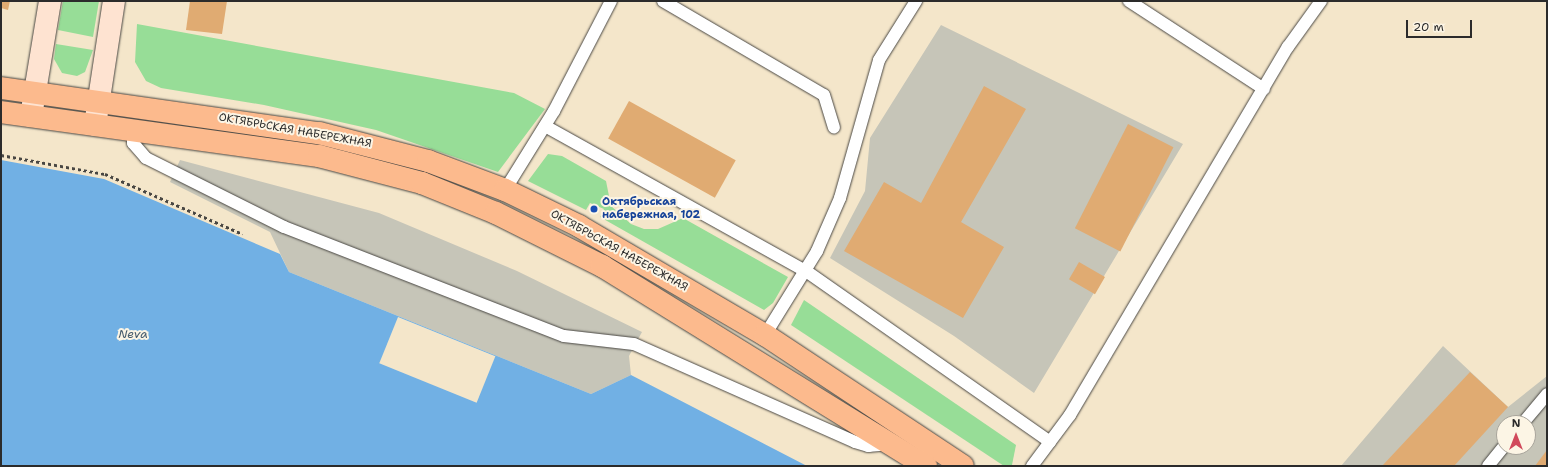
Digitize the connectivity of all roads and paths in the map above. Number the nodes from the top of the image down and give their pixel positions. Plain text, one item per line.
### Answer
1 (50, 1) edge
2 (114, 1) edge
3 (611, 1) edge
4 (663, 1) edge
5 (916, 1) edge
6 (1129, 1) edge
7 (1321, 1) edge
8 (1, 88) edge
9 (1264, 89) junction
10 (34, 93) junction
11 (98, 102) junction
12 (1, 112) edge
13 (31, 116) junction
14 (95, 125) junction
15 (545, 126) junction
16 (834, 128) dead end
17 (133, 130) junction
18 (1, 155) edge
19 (504, 190) junction
20 (243, 234) dead end
21 (806, 271) junction
22 (765, 335) junction
23 (1547, 394) edge
24 (1530, 415) edge
25 (890, 429) junction
26 (1050, 442) junction
27 (1497, 455) edge
28 (926, 466) edge
29 (963, 466) edge
30 (1032, 466) edge
31 (1488, 466) edge

1 - 10 main road
2 - 11 main road
3 - 15 lane
4 - 16 lane
5 - 21 lane
6 - 9 lane
7 - 9 lane
8 - 10 main road, ОКТЯБРЬСКАЯ НАБЕРЕЖНАЯ
9 - 26 lane
10 - 11 main road, ОКТЯБРЬСКАЯ НАБЕРЕЖНАЯ
10 - 13 main road
11 - 14 main road
11 - 19 main road, ОКТЯБРЬСКАЯ НАБЕРЕЖНАЯ
12 - 13 main road, ОКТЯБРЬСКАЯ НАБЕРЕЖНАЯ
13 - 14 main road, ОКТЯБРЬСКАЯ НАБЕРЕЖНАЯ
14 - 17 main road, ОКТЯБРЬСКАЯ НАБЕРЕЖНАЯ
15 - 19 lane
15 - 21 lane
17 - 25 main road, ОКТЯБРЬСКАЯ НАБЕРЕЖНАЯ
17 - 25 lane
18 - 20 path
19 - 22 main road, ОКТЯБРЬСКАЯ НАБЕРЕЖНАЯ
21 - 22 lane
21 - 26 lane
22 - 25 main road, ОКТЯБРЬСКАЯ НАБЕРЕЖНАЯ
23 - 24 lane
25 - 28 main road, ОКТЯБРЬСКАЯ НАБЕРЕЖНАЯ
25 - 29 main road, ОКТЯБРЬСКАЯ НАБЕРЕЖНАЯ
26 - 30 lane
27 - 31 lane

